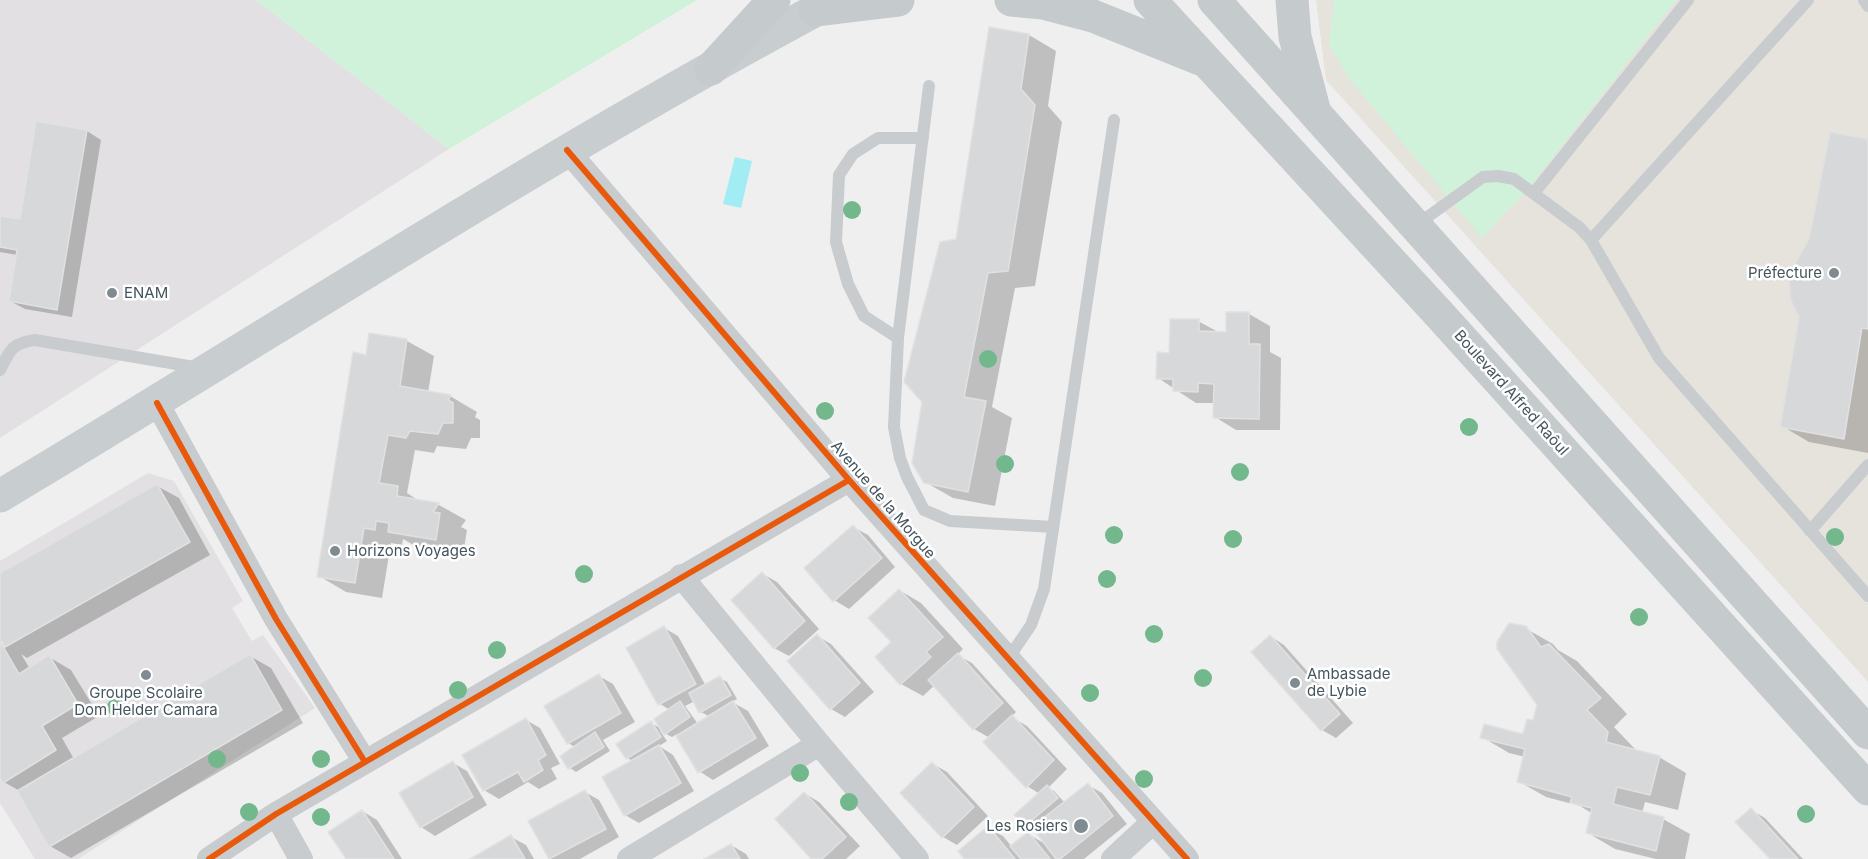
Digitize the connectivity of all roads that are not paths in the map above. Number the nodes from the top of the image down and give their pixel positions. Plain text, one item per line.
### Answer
1 (774, 0) edge
2 (898, 0) edge
3 (1011, 0) edge
4 (1150, 0) edge
5 (1214, 0) edge
6 (1292, 0) edge
7 (1688, 0) edge
8 (1808, 0) edge
9 (1864, 0) edge
10 (825, 5) edge
11 (1868, 6) edge
12 (1209, 63) junction
13 (711, 69) junction
14 (929, 86) dead end
15 (1316, 116) junction
16 (1114, 120) dead end
17 (923, 138) junction
18 (567, 150) junction
19 (1534, 193) junction
20 (1414, 226) junction
21 (1591, 240) junction
22 (898, 338) junction
23 (0, 370) edge
24 (210, 370) junction
25 (157, 402) junction
26 (1868, 465) edge
27 (849, 480) junction
28 (0, 496) edge
29 (1053, 528) junction
30 (1810, 531) junction
31 (681, 576) junction
32 (1868, 596) edge
33 (1008, 659) junction
34 (1868, 733) edge
35 (819, 744) junction
36 (365, 762) junction
37 (1868, 789) edge
38 (276, 814) junction
39 (1154, 822) junction
40 (209, 859) edge
41 (301, 859) edge
42 (629, 859) edge
43 (917, 859) edge
44 (1113, 859) edge
45 (1187, 859) edge

1 - 13 main road
2 - 10 main road
3 - 12 main road
4 - 12 main road, Boulevard Alfred Raôul
5 - 15 main road
6 - 15 main road
7 - 19 lane
8 - 21 lane
9 - 11 lane
10 - 13 main road
12 - 37 main road, Boulevard Alfred Raôul
13 - 18 main road
14 - 17 lane
15 - 20 main road
16 - 29 lane
17 - 22 lane
17 - 22 lane
18 - 24 main road
18 - 27 street, Avenue de la Morgue
19 - 20 lane
19 - 21 lane
20 - 34 main road
21 - 30 lane
22 - 29 lane
23 - 24 lane
24 - 25 main road
25 - 28 main road
25 - 36 street
26 - 30 lane
27 - 31 street
27 - 33 street, Avenue de la Morgue
29 - 33 lane
30 - 32 lane
31 - 35 street
31 - 36 street
33 - 39 street, Avenue de la Morgue
35 - 42 street
35 - 43 street
36 - 38 street
38 - 40 street
38 - 41 street
39 - 44 street
39 - 45 street, Avenue de la Morgue

